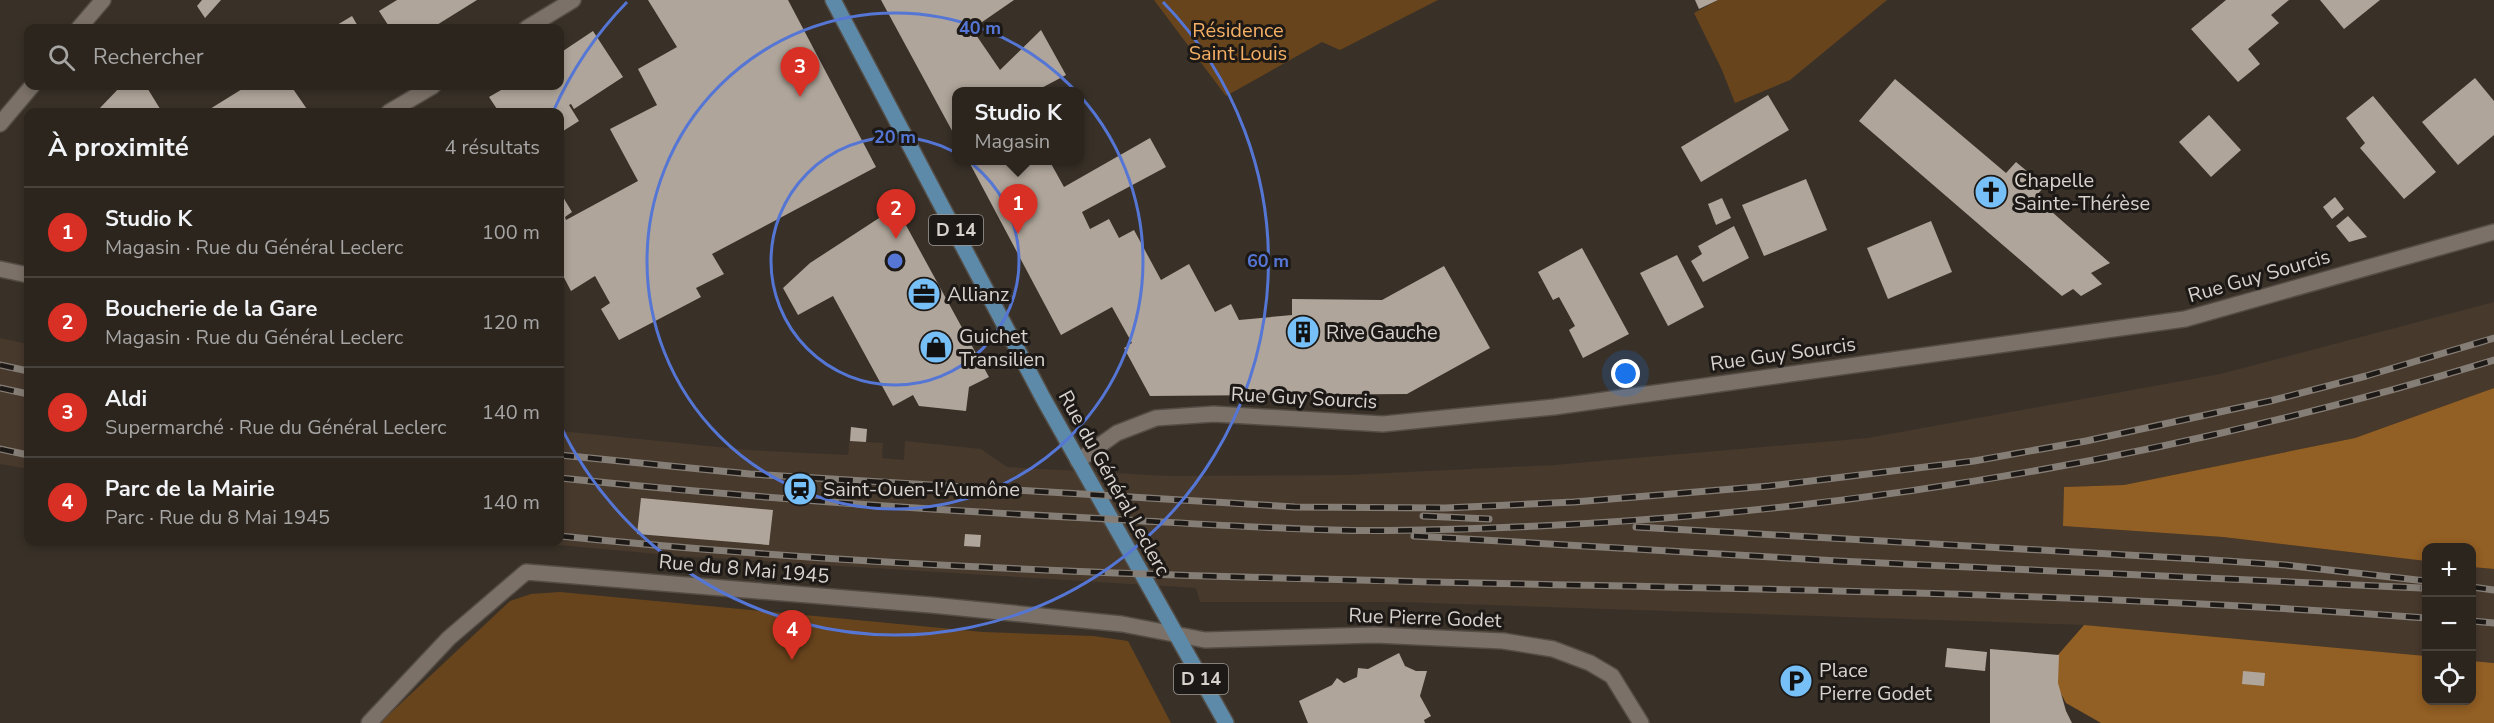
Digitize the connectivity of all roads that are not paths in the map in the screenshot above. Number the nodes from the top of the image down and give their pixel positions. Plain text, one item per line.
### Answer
1 (103, 0) edge
2 (573, 0) edge
3 (834, 0) edge
4 (83, 24) edge
5 (534, 24) edge
6 (29, 90) edge
7 (426, 90) edge
8 (396, 108) edge
9 (0, 124) edge
10 (2494, 232) edge
11 (0, 269) edge
12 (24, 274) edge
13 (1078, 461) junction
14 (1175, 635) junction
15 (369, 723) edge
16 (1226, 723) edge
17 (1641, 723) edge

1 - 4 street
2 - 5 street
3 - 13 main road, Rue du Général Leclerc / D 14
6 - 9 street
7 - 8 street
10 - 13 street, Rue Guy Sourcis
11 - 12 street
13 - 14 main road, Rue du Général Leclerc / D 14
14 - 15 street, Rue du 8 Mai 1945
14 - 16 main road, D 14
14 - 17 street, Rue Pierre Godet

